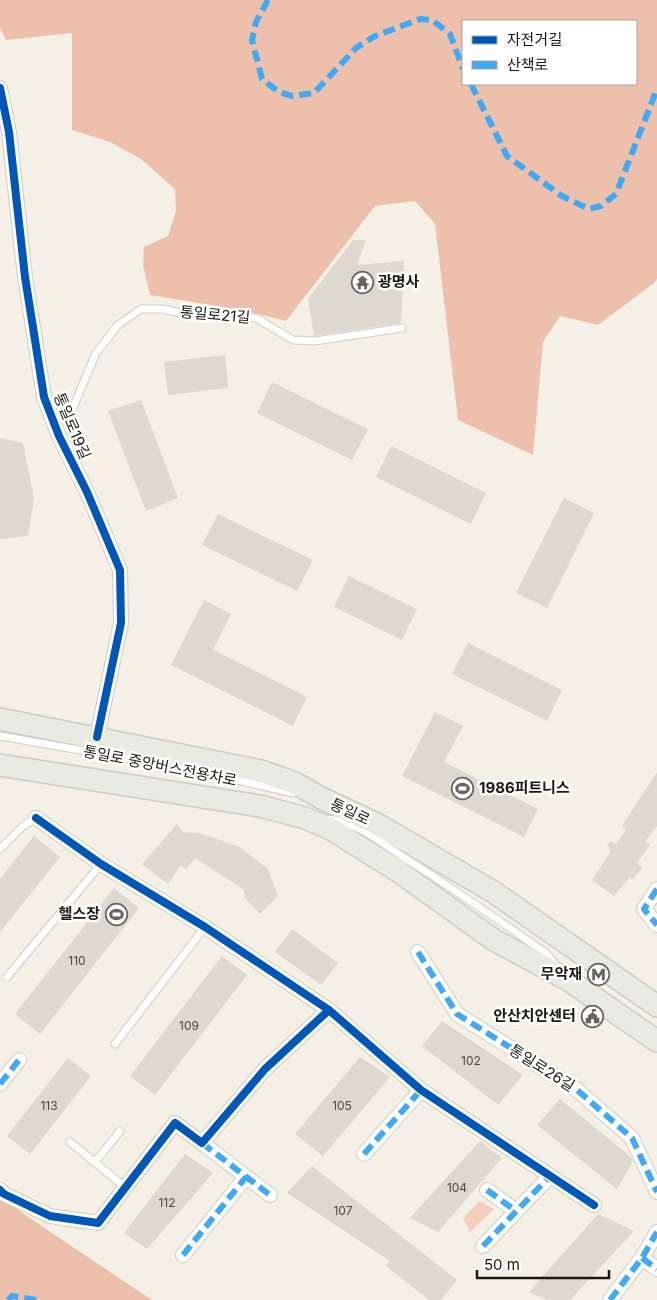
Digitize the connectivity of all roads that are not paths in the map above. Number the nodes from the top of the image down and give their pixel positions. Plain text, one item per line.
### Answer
1 (0, 88) edge
2 (402, 328) dead end
3 (51, 416) junction
4 (0, 719) edge
5 (0, 736) edge
6 (97, 737) junction
7 (0, 765) edge
8 (320, 798) junction
9 (36, 818) joint
10 (0, 849) edge
11 (101, 864) junction
12 (657, 889) edge
13 (657, 925) edge
14 (205, 926) junction
15 (418, 952) dead end
16 (6, 977) dead end
17 (657, 1006) edge
18 (329, 1010) junction
19 (657, 1041) edge
20 (115, 1044) dead end
21 (19, 1060) dead end
22 (0, 1084) edge
23 (421, 1090) junction
24 (120, 1131) dead end
25 (70, 1142) dead end
26 (202, 1143) junction
27 (364, 1154) dead end
28 (95, 1162) junction
29 (246, 1176) junction
30 (550, 1176) junction
31 (125, 1187) junction
32 (0, 1190) edge
33 (487, 1190) dead end
34 (657, 1192) edge
35 (270, 1195) dead end
36 (594, 1206) dead end
37 (516, 1211) junction
38 (657, 1232) edge
39 (483, 1246) dead end
40 (182, 1254) dead end
41 (642, 1258) junction
42 (657, 1269) edge
43 (610, 1300) edge

1 - 3 street, 통일로19길
2 - 3 lane, 통일로21길
3 - 6 street, 통일로19길
4 - 6 main road, 통일로
5 - 8 lane, 통일로 중앙버스전용차로
6 - 8 main road, 통일로
7 - 19 main road, 통일로
8 - 17 main road, 통일로
9 - 10 lane
9 - 11 street
11 - 14 street
11 - 16 lane
12 - 13 street
14 - 18 street
14 - 20 lane
15 - 34 street, 통일로26길
18 - 23 street
18 - 26 street
21 - 22 street
23 - 27 street
23 - 30 street
24 - 28 lane
25 - 28 lane
26 - 29 street
26 - 31 street
28 - 31 lane
29 - 35 street
29 - 40 street
30 - 36 street
30 - 37 street
31 - 32 street
33 - 37 street
37 - 39 street
38 - 41 street
41 - 42 street
41 - 43 street

